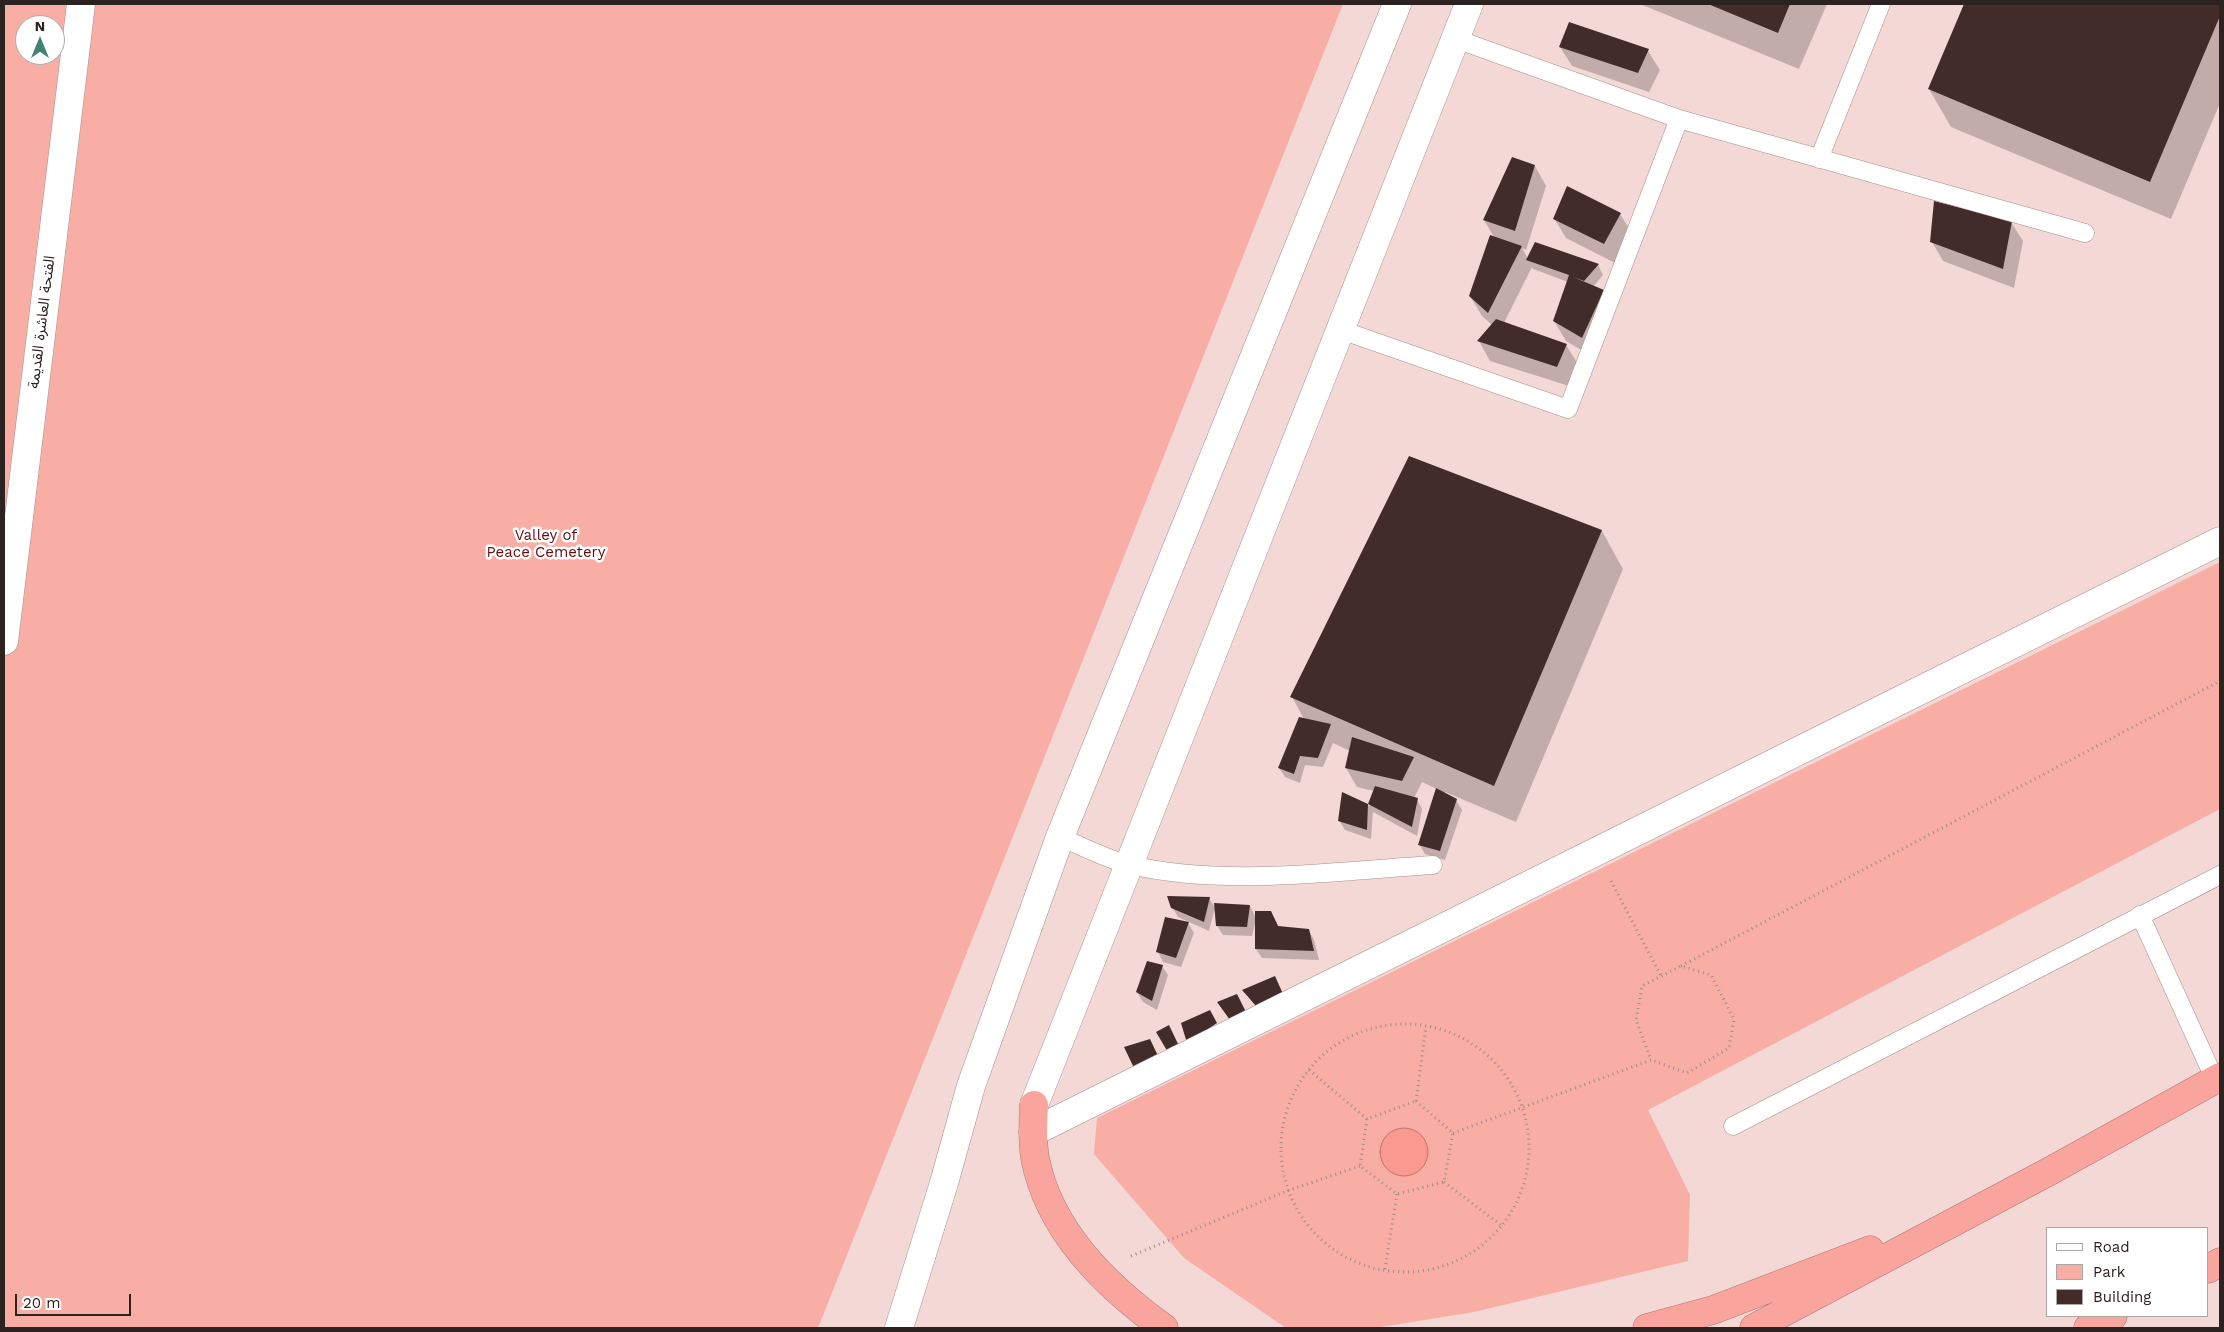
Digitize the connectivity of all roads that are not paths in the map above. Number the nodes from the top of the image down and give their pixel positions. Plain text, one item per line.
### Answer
1 (81, 4) edge
2 (1397, 4) edge
3 (1468, 4) edge
4 (1881, 4) edge
5 (1456, 38) junction
6 (1680, 119) junction
7 (1819, 158) junction
8 (2085, 233) dead end
9 (1341, 330) junction
10 (2220, 541) edge
11 (4, 641) edge
12 (1060, 837) junction
13 (1129, 865) junction
14 (1432, 865) dead end
15 (2220, 875) edge
16 (2140, 915) junction
17 (2218, 1079) edge
18 (1034, 1105) joint
19 (1733, 1126) dead end
20 (1033, 1132) junction
21 (2050, 1171) junction
22 (2111, 1317) edge
23 (899, 1328) edge
24 (1164, 1328) edge
25 (1647, 1328) edge
26 (1754, 1328) edge
27 (2088, 1328) edge

1 - 11 main road, الفتحة العاشرة القديمة
2 - 12 main road
3 - 5 main road
4 - 7 lane
5 - 6 lane
5 - 9 main road
6 - 7 lane
6 - 9 lane
7 - 8 lane
9 - 13 main road
10 - 20 main road
12 - 13 lane
12 - 23 main road
13 - 14 lane
13 - 18 main road
15 - 16 lane
16 - 17 lane
16 - 19 lane
17 - 21 highway
18 - 20 highway
20 - 24 highway
21 - 25 highway
21 - 26 highway
22 - 27 highway

